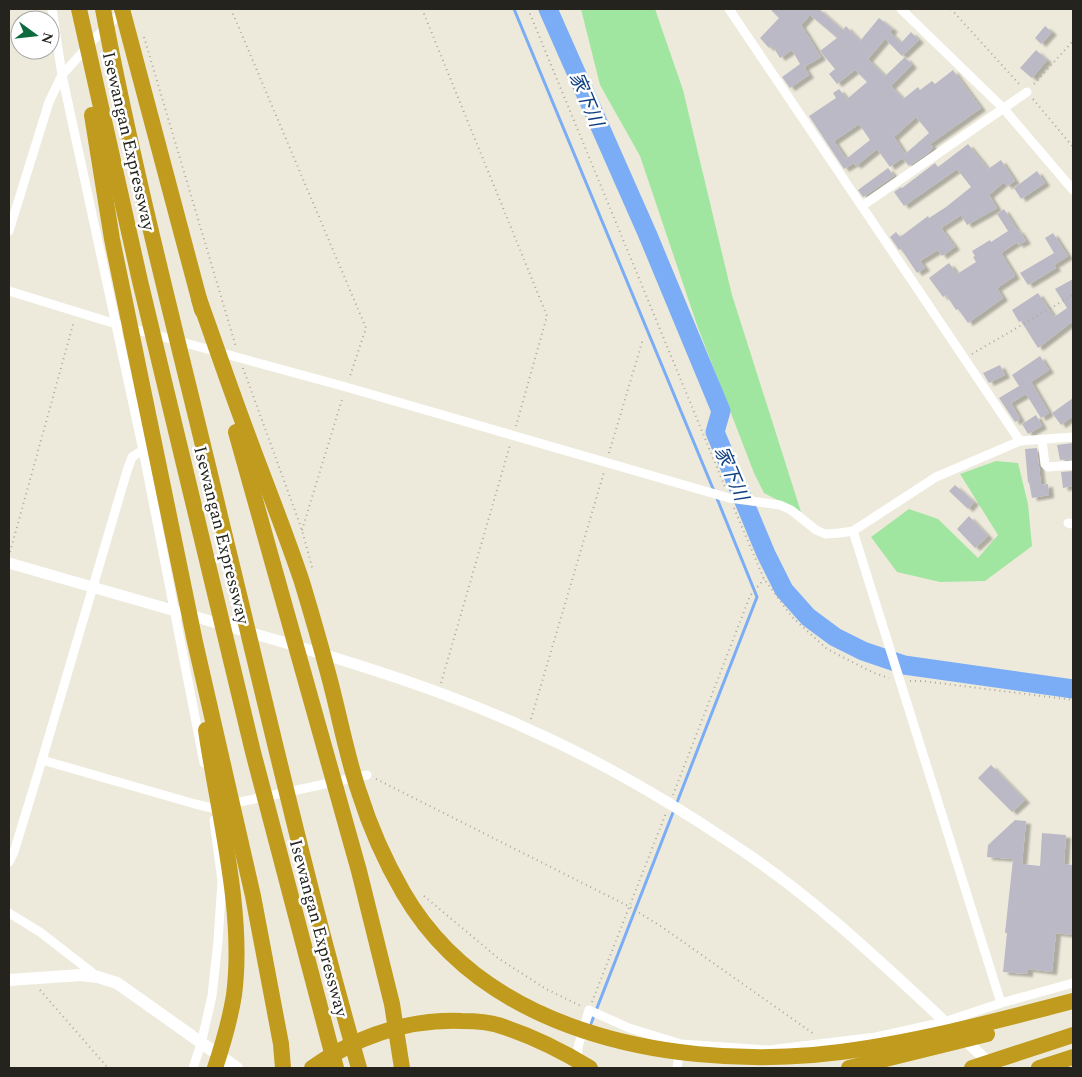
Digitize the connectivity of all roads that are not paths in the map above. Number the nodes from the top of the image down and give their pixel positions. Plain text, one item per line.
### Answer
1 (52, 9) edge
2 (80, 9) edge
3 (103, 9) edge
4 (124, 9) edge
5 (729, 9) edge
6 (901, 9) edge
7 (84, 34) junction
8 (62, 75) junction
9 (1027, 92) road end
10 (1004, 109) junction
11 (1073, 190) edge
12 (862, 206) junction
13 (9, 231) edge
14 (9, 291) edge
15 (199, 299) junction
16 (116, 324) junction
17 (1073, 436) edge
18 (1042, 440) junction
19 (1020, 441) junction
20 (143, 450) junction
21 (1073, 465) edge
22 (853, 531) junction
23 (9, 563) edge
24 (93, 587) junction
25 (174, 610) junction
26 (196, 642) junction
27 (42, 760) junction
28 (367, 775) road end
29 (212, 808) junction
30 (9, 862) edge
31 (9, 913) edge
32 (98, 977) junction
33 (9, 980) edge
34 (1073, 983) edge
35 (1073, 1001) edge
36 (1001, 1003) junction
37 (1073, 1008) edge
38 (944, 1022) junction
39 (1073, 1035) edge
40 (201, 1044) junction
41 (681, 1044) junction
42 (1073, 1057) edge
43 (193, 1068) edge
44 (215, 1068) edge
45 (237, 1068) edge
46 (283, 1068) edge
47 (312, 1068) edge
48 (336, 1068) edge
49 (359, 1068) edge
50 (402, 1068) edge
51 (576, 1068) edge
52 (590, 1068) edge
53 (677, 1068) edge
54 (849, 1068) edge
55 (972, 1068) edge
56 (996, 1068) edge
57 (1039, 1068) edge

1 - 8 street
2 - 7 highway, Isewangan Expressway
3 - 49 highway, Isewangan Expressway
4 - 8 street
4 - 15 highway
5 - 12 street
6 - 10 street
7 - 26 highway
7 - 48 highway, Isewangan Expressway
8 - 13 street
8 - 16 street
9 - 10 street
10 - 11 street
10 - 12 street
12 - 19 street
14 - 16 street
15 - 35 highway
15 - 50 highway
16 - 20 street
16 - 22 street
17 - 18 street
18 - 19 street
18 - 21 street
19 - 22 street
20 - 24 street
20 - 25 street
22 - 36 street
23 - 24 street
24 - 25 street
24 - 27 street
25 - 29 street
25 - 38 street
26 - 44 highway
26 - 46 highway
27 - 29 street
27 - 30 street
28 - 29 street
29 - 40 street
31 - 32 street
32 - 33 main road
32 - 40 main road
34 - 36 street
36 - 38 street
37 - 54 highway
38 - 41 street
38 - 56 street
39 - 55 highway
40 - 43 street
40 - 45 main road
41 - 51 street
41 - 53 street
42 - 57 highway
47 - 52 highway

